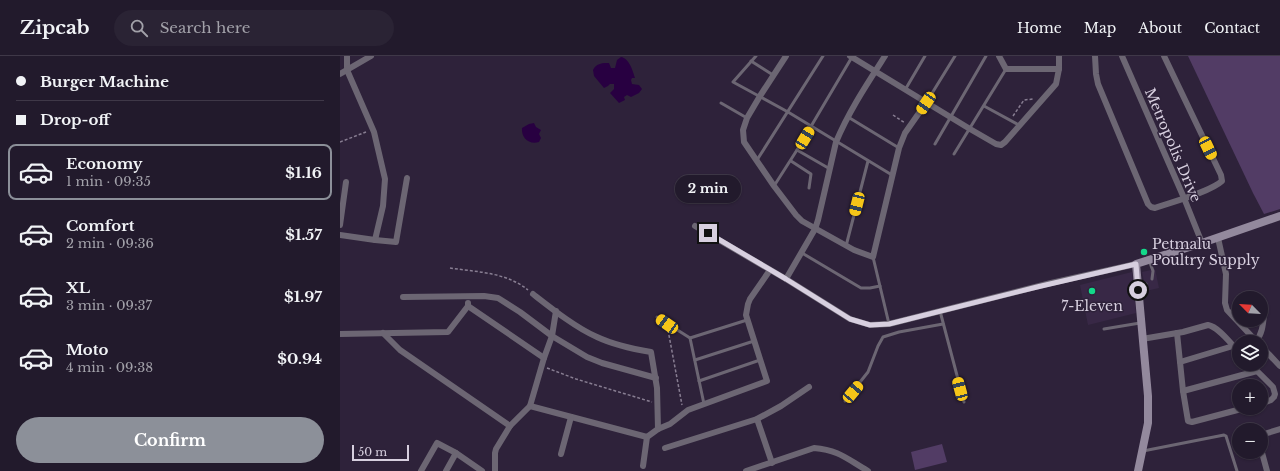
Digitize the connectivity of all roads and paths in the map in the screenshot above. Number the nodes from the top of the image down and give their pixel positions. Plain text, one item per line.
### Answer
1 (347, 56) edge
2 (371, 56) edge
3 (756, 56) edge
4 (786, 56) edge
5 (823, 56) edge
6 (885, 56) edge
7 (926, 56) edge
8 (955, 56) edge
9 (986, 56) edge
10 (999, 56) edge
11 (1059, 56) edge
12 (1095, 56) edge
13 (1122, 56) edge
14 (1164, 56) edge
15 (851, 57) edge
16 (751, 61) junction
17 (1060, 69) junction
18 (347, 70) junction
19 (1006, 70) junction
20 (875, 72) junction
21 (340, 74) edge
22 (773, 75) junction
23 (905, 90) junction
24 (760, 96) junction
25 (1045, 97) junction
26 (721, 103) dead end
27 (926, 103) junction
28 (984, 106) junction
29 (788, 112) junction
30 (893, 115) dead end
31 (848, 116) junction
32 (950, 117) junction
33 (747, 118) junction
34 (1010, 120) junction
35 (812, 126) junction
36 (910, 126) junction
37 (1019, 126) junction
38 (373, 129) junction
39 (970, 129) junction
40 (340, 142) edge
41 (836, 142) junction
42 (935, 144) dead end
43 (899, 148) junction
44 (798, 150) junction
45 (954, 154) dead end
46 (757, 160) junction
47 (791, 161) junction
48 (868, 161) junction
49 (830, 169) junction
50 (892, 175) junction
51 (407, 178) dead end
52 (346, 182) dead end
53 (774, 186) junction
54 (809, 188) dead end
55 (1184, 198) junction
56 (341, 212) edge
57 (1280, 216) edge
58 (340, 225) edge
59 (695, 226) dead end
60 (815, 229) junction
61 (340, 235) edge
62 (1218, 238) junction
63 (375, 240) junction
64 (1202, 243) junction
65 (846, 246) junction
66 (802, 253) junction
67 (873, 257) junction
68 (1149, 259) junction
69 (1136, 264) junction
70 (450, 268) dead end
71 (770, 270) junction
72 (786, 279) junction
73 (1152, 279) dead end
74 (1146, 284) dead end
75 (880, 286) junction
76 (1138, 286) junction
77 (533, 294) joint
78 (403, 297) dead end
79 (469, 297) junction
80 (468, 306) junction
81 (556, 311) junction
82 (940, 311) junction
83 (657, 317) dead end
84 (747, 320) junction
85 (1141, 322) junction
86 (667, 324) junction
87 (889, 324) junction
88 (943, 324) junction
89 (1104, 329) dead end
90 (383, 333) junction
91 (1177, 333) junction
92 (340, 334) edge
93 (1250, 335) edge
94 (552, 336) junction
95 (690, 338) junction
96 (1142, 339) junction
97 (754, 341) junction
98 (1232, 345) edge
99 (1232, 346) edge
100 (1268, 353) edge
101 (544, 358) junction
102 (695, 360) junction
103 (760, 360) junction
104 (1180, 362) junction
105 (542, 366) junction
106 (1280, 366) edge
107 (1257, 371) joint
108 (656, 378) junction
109 (1265, 379) edge
110 (699, 381) junction
111 (1268, 382) edge
112 (809, 387) dead end
113 (1183, 391) junction
114 (845, 401) dead end
115 (1268, 401) edge
116 (964, 402) dead end
117 (658, 404) junction
118 (704, 404) junction
119 (530, 406) junction
120 (1232, 411) edge
121 (684, 413) junction
122 (571, 417) junction
123 (756, 419) junction
124 (510, 426) junction
125 (658, 429) junction
126 (1280, 429) edge
127 (1268, 433) edge
128 (647, 438) junction
129 (665, 448) dead end
130 (1141, 451) junction
131 (456, 453) junction
132 (561, 454) dead end
133 (1264, 459) edge
134 (772, 463) junction
135 (643, 466) dead end
136 (474, 469) edge
137 (421, 471) edge
138 (446, 471) edge
139 (482, 471) edge
140 (495, 471) edge
141 (746, 471) edge
142 (868, 471) edge
143 (1138, 471) edge
144 (1237, 471) edge
145 (1268, 471) edge

1 - 18 street
2 - 18 street
3 - 16 lane
4 - 22 street
5 - 29 lane
6 - 20 street
7 - 23 lane
8 - 27 lane
9 - 32 lane
10 - 19 street
11 - 17 street
12 - 55 street
13 - 55 street, Metropolis Drive
14 - 55 street
15 - 20 street
15 - 35 lane
16 - 22 lane
16 - 24 lane
17 - 19 street
17 - 25 street
18 - 21 street
18 - 38 street
19 - 28 lane
20 - 23 street
20 - 31 street
22 - 24 street
23 - 27 street
24 - 29 lane
24 - 33 street
25 - 34 path
25 - 37 street
26 - 33 lane
27 - 32 street
27 - 36 street
28 - 34 lane
28 - 39 lane
29 - 35 lane
29 - 46 lane
30 - 36 path
31 - 41 street
31 - 43 lane
32 - 39 street
32 - 42 lane
33 - 46 street
34 - 37 lane
35 - 41 lane
35 - 44 lane
36 - 43 street
37 - 39 street
38 - 40 path
38 - 63 street
39 - 45 lane
41 - 48 lane
41 - 49 street
43 - 50 street
44 - 47 lane
44 - 49 lane
46 - 53 street
47 - 53 lane
47 - 54 lane
48 - 50 lane
48 - 65 lane
49 - 60 street
50 - 67 street
51 - 63 street
52 - 56 street
53 - 60 street
55 - 64 street, Metropolis Drive
56 - 58 street
57 - 62 main road
59 - 71 street
60 - 65 street
60 - 66 street
61 - 63 street
62 - 64 main road
62 - 93 street
64 - 68 main road
65 - 67 street
66 - 72 street
66 - 75 lane
67 - 75 lane
68 - 69 main road
68 - 73 lane
69 - 76 main road
69 - 82 street
70 - 77 path
71 - 72 street
71 - 84 street
72 - 87 street
74 - 76 lane
75 - 87 lane
76 - 85 main road
77 - 81 street
78 - 79 street
79 - 80 street
79 - 94 street
80 - 90 street
80 - 101 street
81 - 94 street
81 - 108 street
82 - 87 street
82 - 88 lane
83 - 86 lane
84 - 95 lane
84 - 97 street
85 - 89 lane
85 - 96 main road
86 - 95 lane
86 - 121 path
88 - 114 lane
88 - 116 lane
90 - 92 street
90 - 124 street
91 - 96 street
91 - 98 street
91 - 104 street
94 - 101 street
94 - 108 street
95 - 102 lane
96 - 130 main road
97 - 102 lane
97 - 103 street
99 - 104 street
100 - 106 street
101 - 105 street
102 - 110 lane
103 - 110 lane
103 - 118 street
104 - 113 street
105 - 117 path
105 - 119 street
107 - 109 street
107 - 113 street
108 - 117 street
110 - 118 lane
111 - 115 street
112 - 123 street
113 - 120 street
117 - 125 street
118 - 121 street
119 - 122 street
119 - 124 street
121 - 125 street
122 - 128 street
122 - 132 street
123 - 129 street
123 - 134 street
124 - 140 street
125 - 128 street
126 - 127 street
128 - 135 street
130 - 143 main road
130 - 144 lane
131 - 136 street
131 - 137 street
131 - 138 street
133 - 145 street
134 - 141 street
134 - 142 street
136 - 139 street

